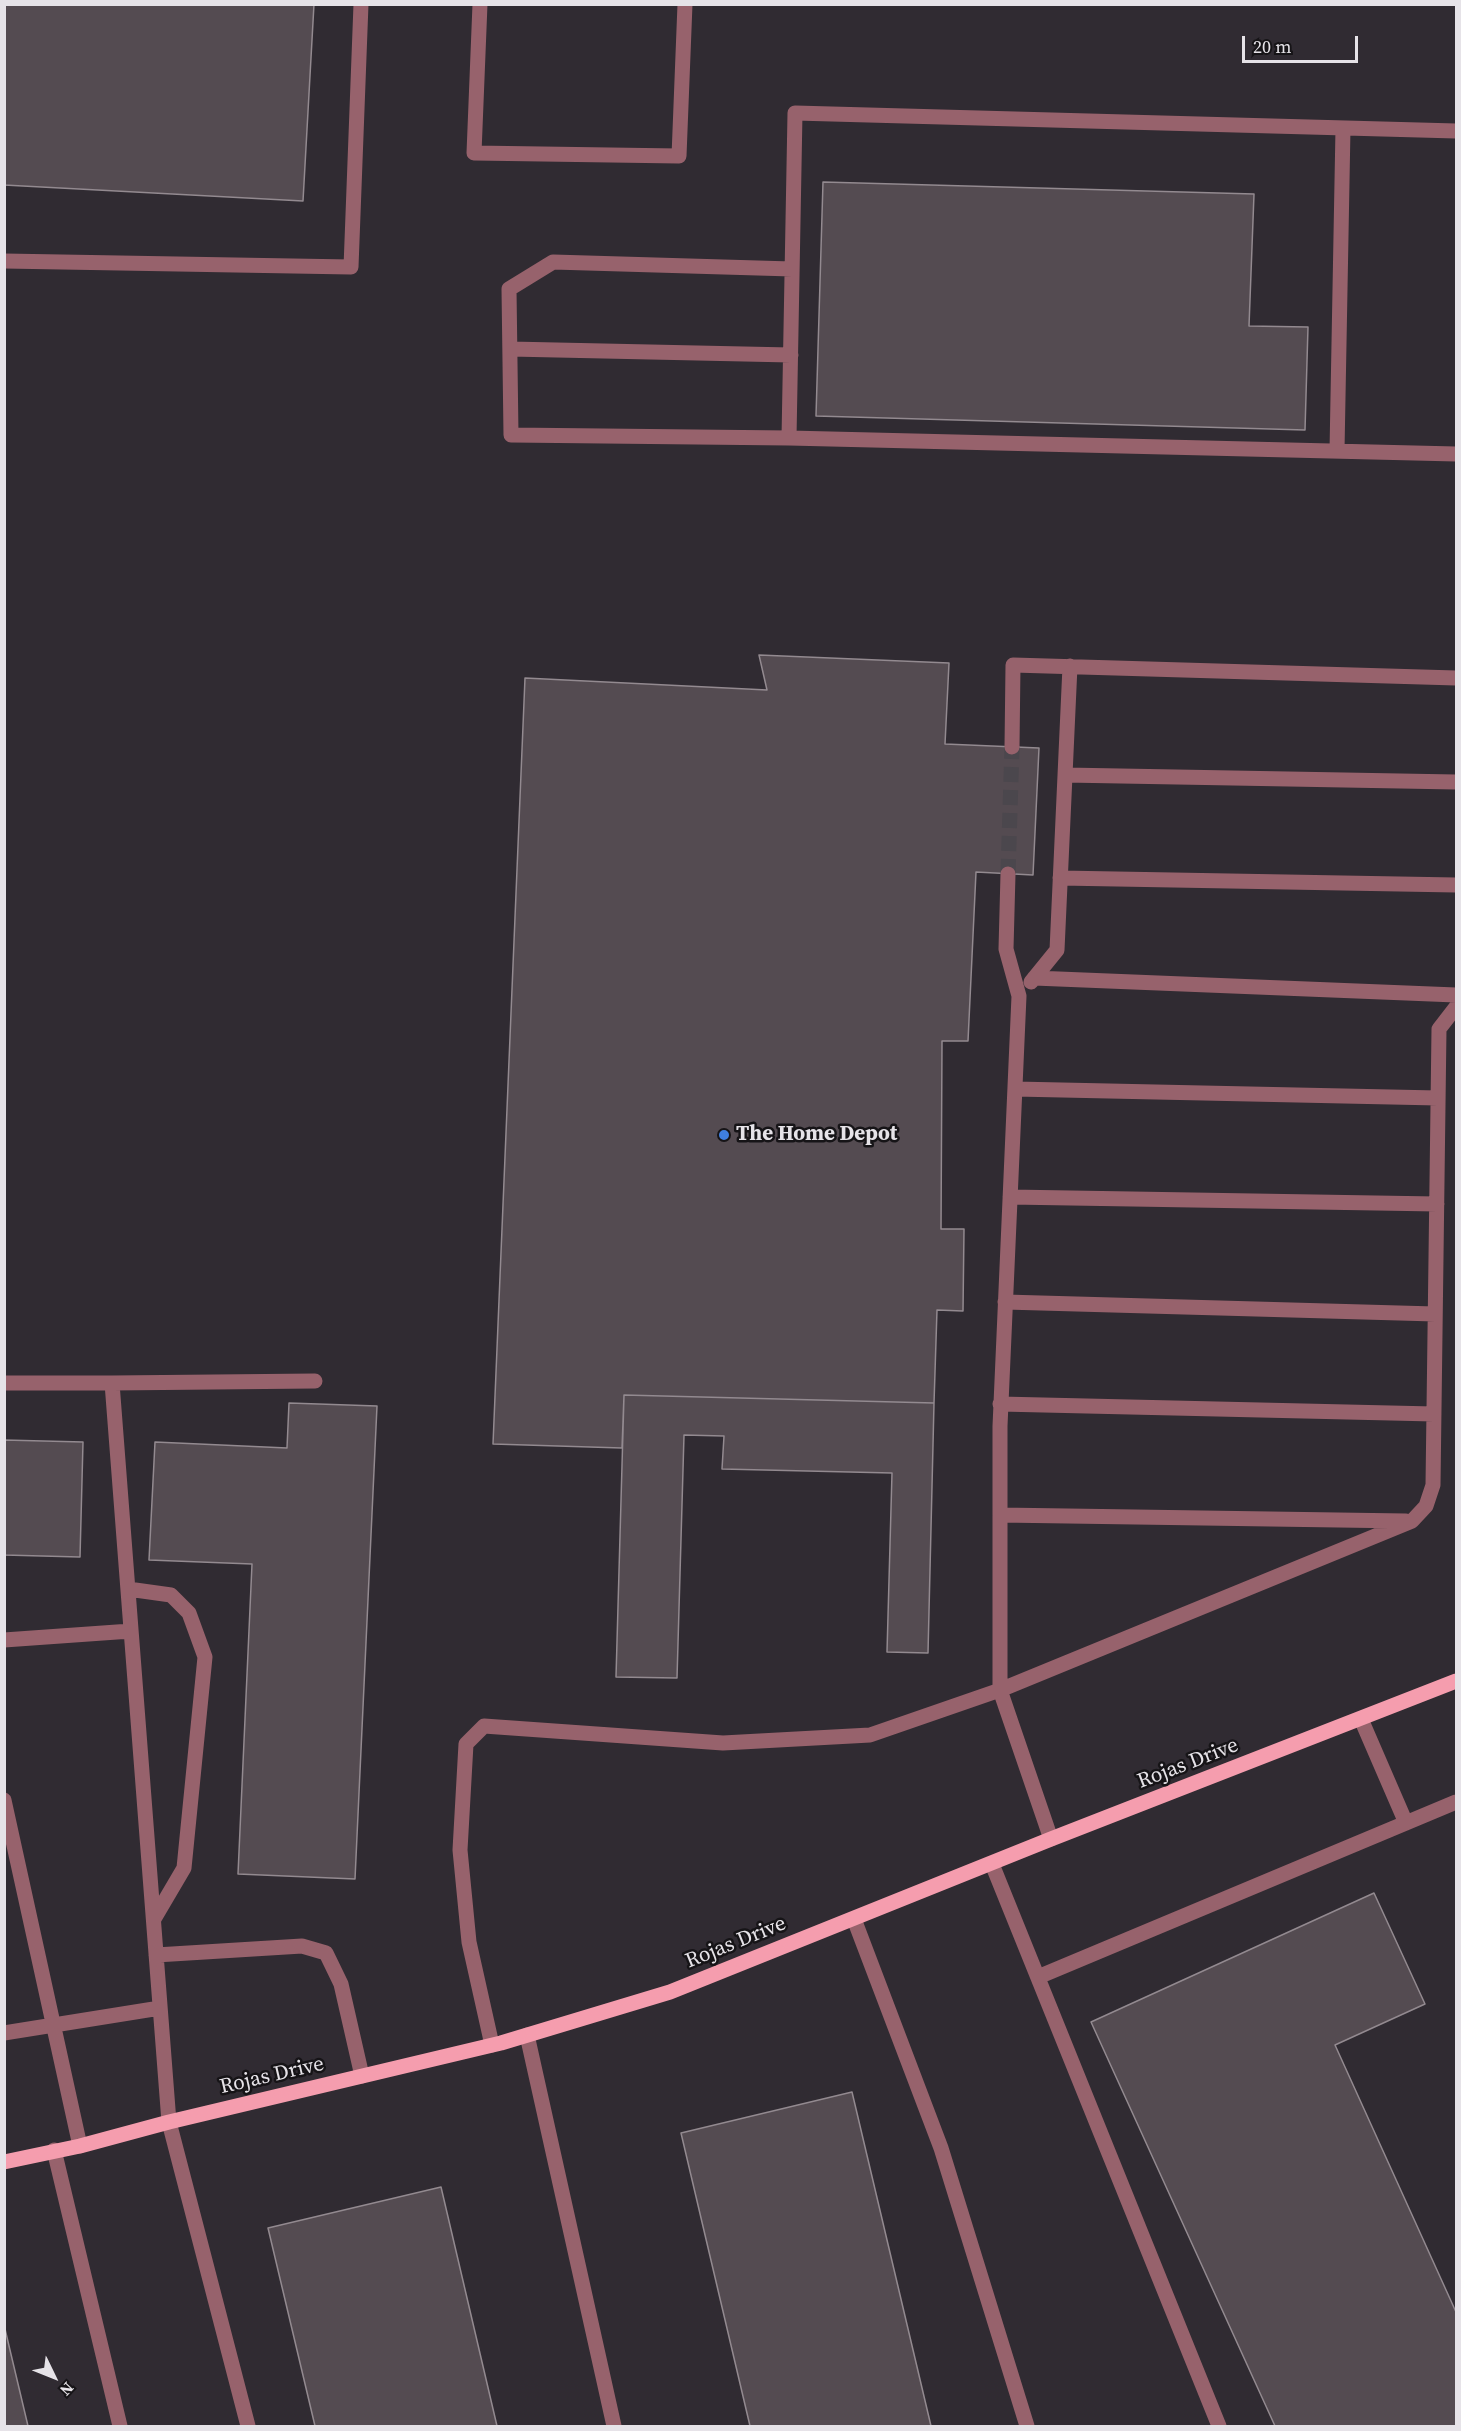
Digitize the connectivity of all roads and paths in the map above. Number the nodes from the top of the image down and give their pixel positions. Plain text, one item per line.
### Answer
1 (361, 4) edge
2 (480, 4) edge
3 (685, 4) edge
4 (1343, 128) junction
5 (1456, 131) edge
6 (4, 261) edge
7 (792, 268) junction
8 (510, 349) junction
9 (791, 355) junction
10 (789, 438) junction
11 (1337, 451) junction
12 (1456, 454) edge
13 (1070, 666) junction
14 (1456, 678) edge
15 (1012, 747) tunnel mouth
16 (1065, 774) junction
17 (1456, 782) edge
18 (1008, 874) tunnel mouth
19 (1060, 878) junction
20 (1456, 885) edge
21 (1034, 978) junction
22 (1456, 995) edge
23 (1019, 996) junction
24 (1456, 1007) edge
25 (1015, 1089) junction
26 (1438, 1098) junction
27 (1010, 1197) junction
28 (1437, 1204) junction
29 (1005, 1302) junction
30 (1435, 1314) junction
31 (315, 1381) dead end
32 (4, 1383) edge
33 (112, 1383) junction
34 (1000, 1404) junction
35 (1434, 1414) junction
36 (1000, 1515) junction
37 (1412, 1521) junction
38 (128, 1589) junction
39 (131, 1631) junction
40 (4, 1640) edge
41 (1456, 1681) edge
42 (1000, 1690) junction
43 (1362, 1719) junction
44 (4, 1800) edge
45 (1456, 1802) edge
46 (1406, 1823) junction
47 (1051, 1839) junction
48 (992, 1864) junction
49 (153, 1919) junction
50 (854, 1919) junction
51 (156, 1955) junction
52 (1038, 1977) junction
53 (160, 2008) junction
54 (53, 2026) junction
55 (4, 2033) edge
56 (527, 2035) junction
57 (492, 2045) junction
58 (362, 2076) junction
59 (169, 2122) junction
60 (80, 2146) junction
61 (54, 2150) junction
62 (4, 2162) edge
63 (120, 2427) edge
64 (248, 2427) edge
65 (614, 2427) edge
66 (1027, 2427) edge
67 (1218, 2427) edge

1 - 6 lane
2 - 3 lane
4 - 5 lane
4 - 7 lane
4 - 11 lane
7 - 8 lane
7 - 9 lane
8 - 9 lane
8 - 10 lane
9 - 10 lane
10 - 11 lane
11 - 12 lane
13 - 14 lane
13 - 15 lane
13 - 16 lane
16 - 17 lane
16 - 19 lane
18 - 23 lane
19 - 20 lane
19 - 21 lane
21 - 22 lane
21 - 23 lane
23 - 25 lane
24 - 26 lane
25 - 26 lane
25 - 27 lane
26 - 28 lane
27 - 28 lane
27 - 29 lane
28 - 30 lane
29 - 30 lane
29 - 34 lane
30 - 35 lane
31 - 33 lane
32 - 33 lane
33 - 38 lane
34 - 35 lane
34 - 36 lane
35 - 37 lane
36 - 37 lane
36 - 42 lane
37 - 42 lane
38 - 39 lane
38 - 49 lane
39 - 40 lane
39 - 49 lane
41 - 43 main road, Rojas Drive
42 - 47 lane
42 - 57 lane
43 - 46 lane
43 - 47 main road, Rojas Drive
44 - 54 lane
45 - 46 lane
46 - 52 lane
47 - 48 main road, Rojas Drive
48 - 50 main road, Rojas Drive
48 - 52 lane
49 - 51 lane
50 - 56 main road, Rojas Drive
50 - 66 lane
51 - 53 lane
51 - 58 lane
52 - 67 lane
53 - 54 lane
53 - 59 lane
54 - 55 lane
54 - 60 lane
56 - 57 main road, Rojas Drive
56 - 65 lane
57 - 58 main road, Rojas Drive
58 - 59 main road, Rojas Drive
59 - 60 main road, Rojas Drive
59 - 64 lane
60 - 61 main road, Rojas Drive
61 - 62 main road, Rojas Drive
61 - 63 lane

